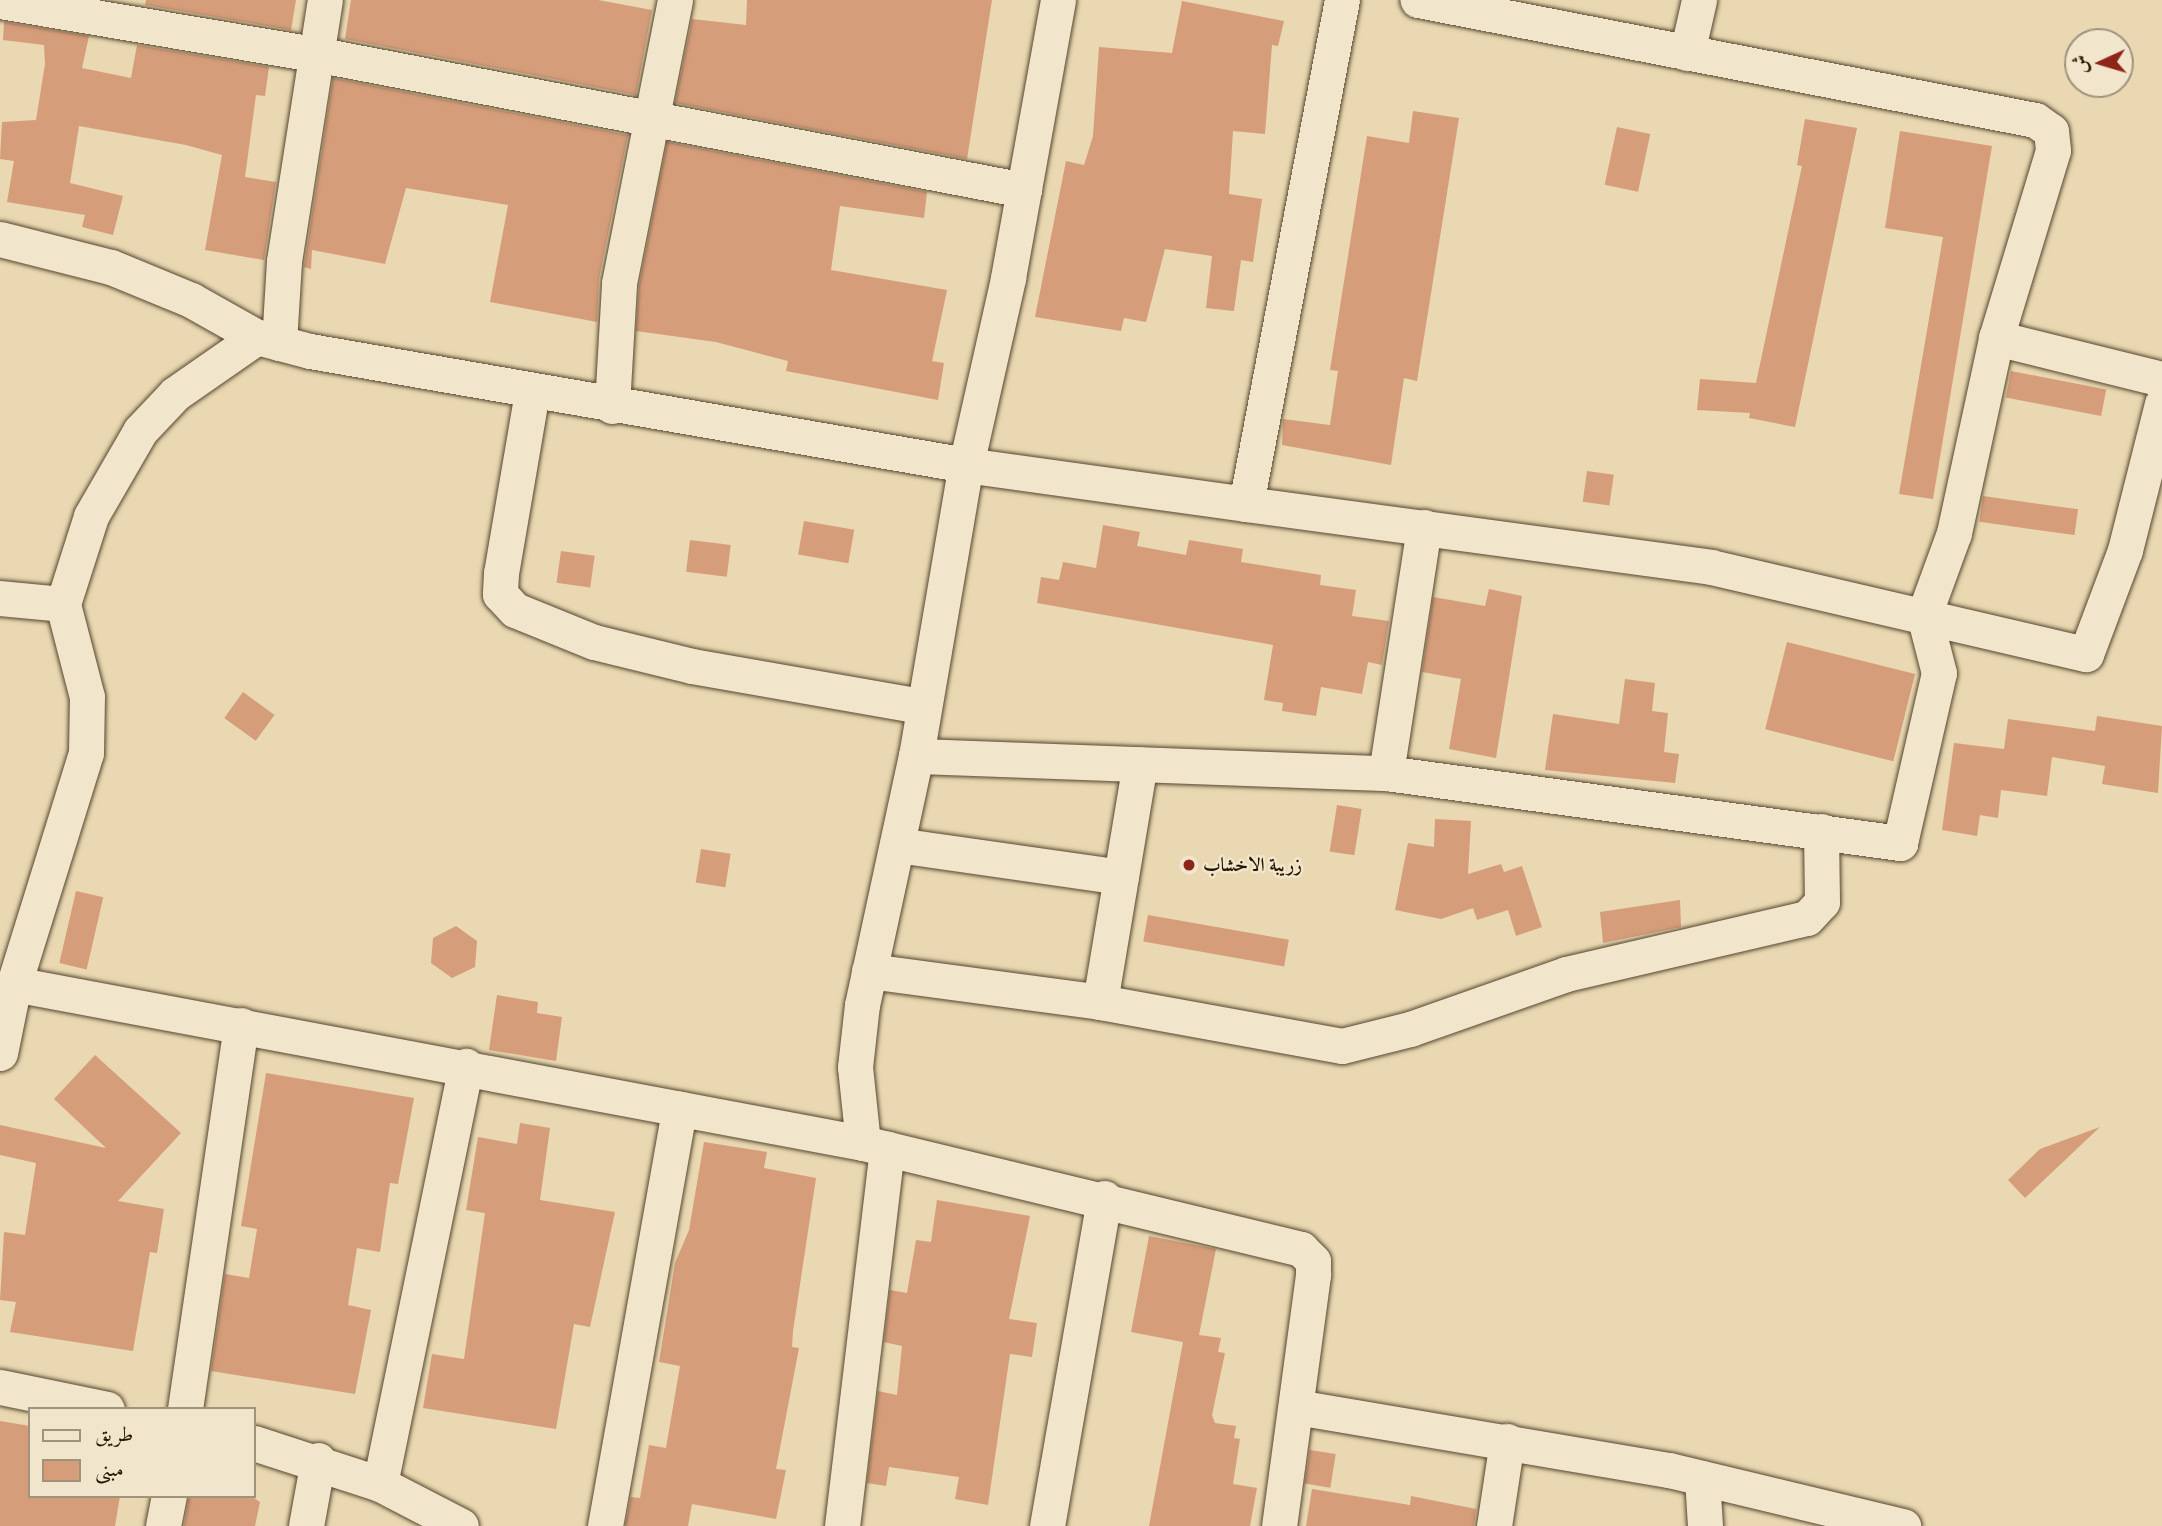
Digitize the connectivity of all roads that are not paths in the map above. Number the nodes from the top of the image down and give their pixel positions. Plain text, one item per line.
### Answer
1 (325, 0) edge
2 (675, 0) edge
3 (1058, 0) edge
4 (1342, 0) edge
5 (1699, 0) edge
6 (0, 1) edge
7 (1424, 1) edge
8 (1686, 53) junction
9 (316, 54) junction
10 (654, 117) junction
11 (1024, 190) junction
12 (0, 239) edge
13 (1996, 338) junction
14 (268, 340) junction
15 (2162, 379) edge
16 (532, 392) junction
17 (2162, 404) edge
18 (612, 405) junction
19 (966, 465) junction
20 (1246, 505) junction
21 (1424, 527) junction
22 (0, 598) edge
23 (63, 604) junction
24 (1924, 615) junction
25 (921, 706) junction
26 (916, 756) junction
27 (1140, 764) junction
28 (1386, 773) junction
29 (1821, 831) junction
30 (897, 845) junction
31 (1121, 877) junction
32 (869, 971) junction
33 (14, 984) junction
34 (1100, 1002) junction
35 (241, 1025) junction
36 (0, 1053) edge
37 (466, 1066) junction
38 (680, 1109) junction
39 (875, 1146) junction
40 (1104, 1198) junction
41 (0, 1387) edge
42 (97, 1407) edge
43 (185, 1407) edge
44 (1296, 1407) junction
45 (1507, 1441) junction
46 (256, 1444) edge
47 (318, 1460) junction
48 (1702, 1478) junction
49 (380, 1484) junction
50 (169, 1498) edge
51 (163, 1526) edge
52 (306, 1526) edge
53 (461, 1526) edge
54 (605, 1526) edge
55 (842, 1526) edge
56 (1047, 1526) edge
57 (1279, 1526) edge
58 (1494, 1526) edge
59 (1705, 1526) edge
60 (1903, 1526) edge

1 - 9 street
2 - 10 street
3 - 11 street
4 - 20 street
5 - 8 street
6 - 9 street
7 - 8 street
8 - 13 street
9 - 10 street
9 - 14 street
10 - 11 street
10 - 18 street
11 - 19 street
12 - 14 street
13 - 15 street
13 - 24 street
14 - 16 street
14 - 23 street
16 - 18 street
16 - 25 street
17 - 24 street
18 - 19 street
19 - 20 street
19 - 25 street
20 - 21 street
21 - 24 street
21 - 28 street
22 - 23 street
23 - 33 street
24 - 29 street
25 - 26 street
26 - 27 street
26 - 30 street
27 - 28 street
27 - 31 street
28 - 29 street
29 - 34 street
30 - 31 street
30 - 32 street
31 - 34 street
32 - 34 street
32 - 39 street
33 - 35 street
33 - 36 street
35 - 37 street
35 - 43 street
37 - 38 street
37 - 49 street
38 - 39 street
38 - 54 street
39 - 40 street
39 - 55 street
40 - 44 street
40 - 56 street
41 - 42 street
44 - 45 street
44 - 57 street
45 - 48 street
45 - 58 street
46 - 47 street
47 - 49 street
47 - 52 street
48 - 59 street
48 - 60 street
49 - 53 street
50 - 51 street

